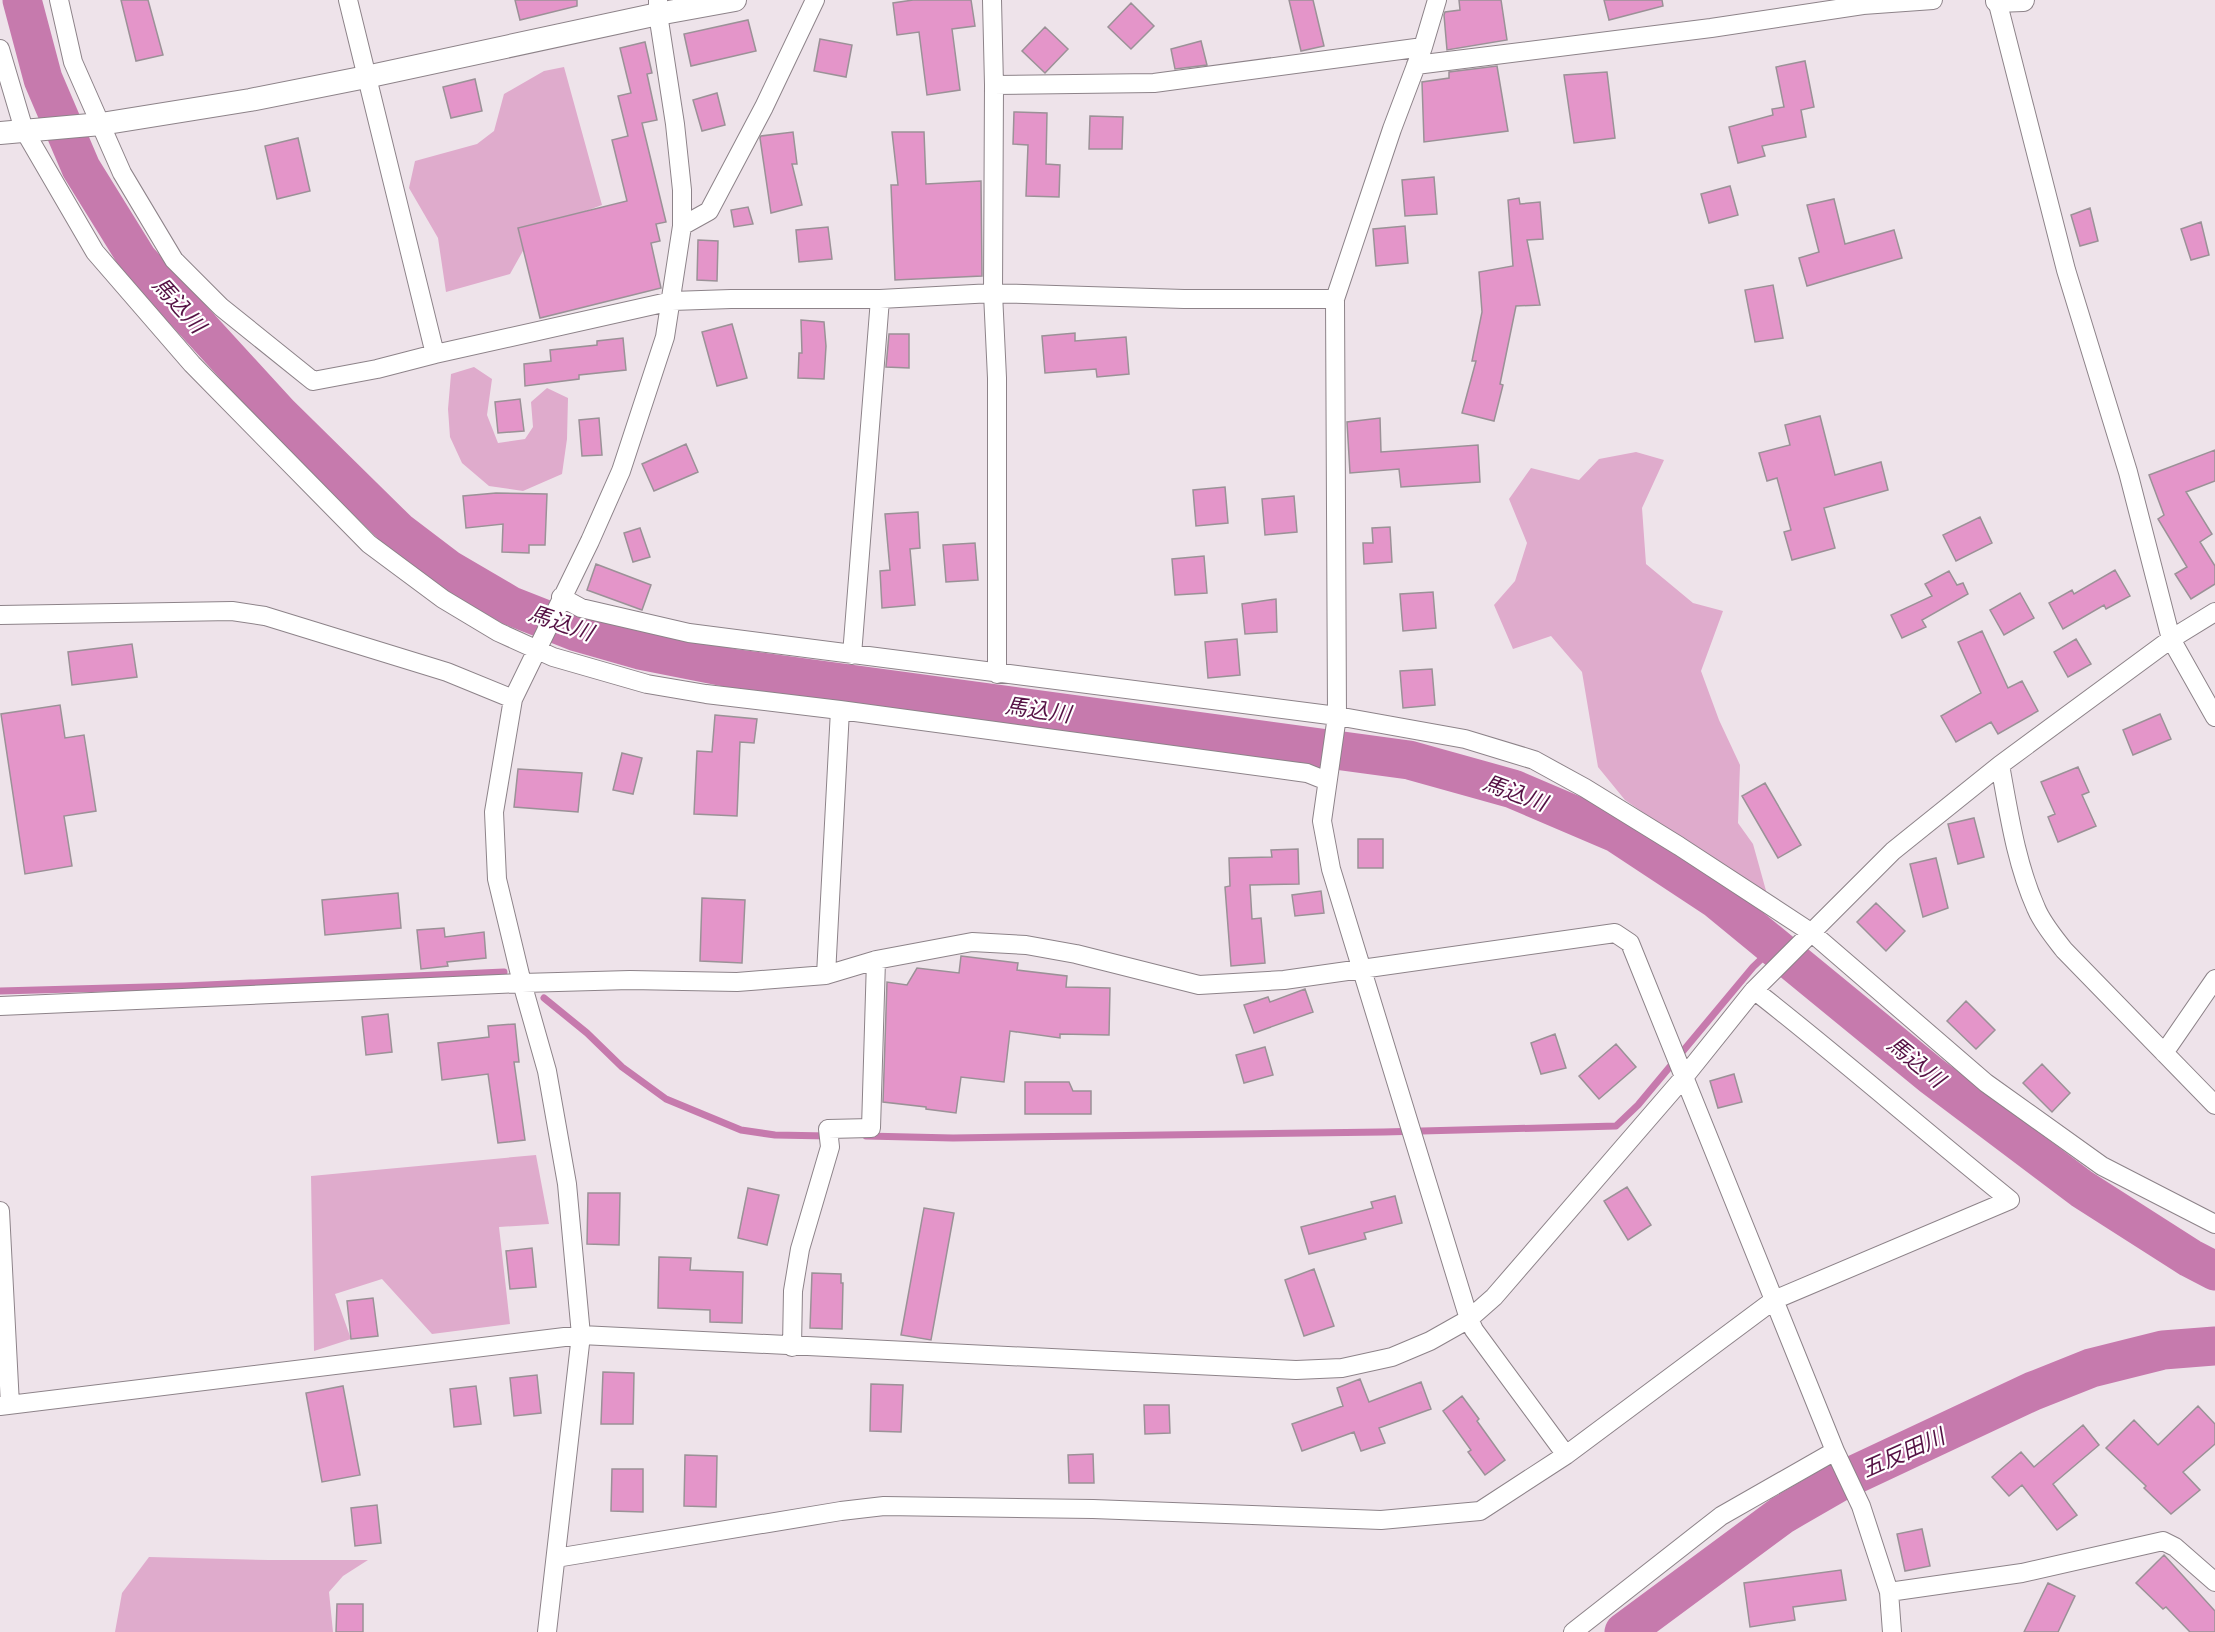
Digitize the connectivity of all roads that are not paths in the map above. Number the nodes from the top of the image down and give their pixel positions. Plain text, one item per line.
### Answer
1 (59, 0) edge
2 (348, 0) edge
3 (735, 0) edge
4 (815, 0) edge
5 (992, 0) edge
6 (1437, 0) edge
7 (1933, 0) edge
8 (2024, 0) edge
9 (1997, 1) edge
10 (658, 7) edge
11 (1423, 46) junction
12 (0, 49) edge
13 (1416, 66) junction
14 (366, 77) junction
15 (994, 85) junction
16 (96, 124) junction
17 (30, 130) junction
18 (0, 133) edge
19 (682, 226) junction
20 (993, 293) junction
21 (880, 299) junction
22 (1335, 299) junction
23 (672, 301) junction
24 (435, 354) junction
25 (561, 597) junction
26 (2215, 612) edge
27 (0, 615) edge
28 (2171, 639) junction
29 (537, 646) junction
30 (852, 655) junction
31 (997, 674) junction
32 (513, 699) junction
33 (840, 710) junction
34 (1337, 716) junction
35 (2215, 717) edge
36 (2000, 765) junction
37 (1328, 777) junction
38 (1809, 937) junction
39 (876, 960) junction
40 (1361, 969) junction
41 (826, 975) junction
42 (2215, 979) edge
43 (522, 983) junction
44 (1754, 990) junction
45 (0, 1006) edge
46 (2163, 1053) junction
47 (1683, 1072) junction
48 (2215, 1105) edge
49 (0, 1211) edge
50 (2215, 1224) edge
51 (1774, 1300) junction
52 (1469, 1319) junction
53 (581, 1335) junction
54 (792, 1347) junction
55 (5, 1406) edge
56 (1834, 1451) junction
57 (1566, 1455) junction
58 (556, 1558) junction
59 (2215, 1582) edge
60 (1889, 1592) junction
61 (547, 1632) edge
62 (1573, 1632) edge
63 (1892, 1632) edge

1 - 16 street
2 - 14 street
3 - 10 street
4 - 19 street
5 - 15 street
6 - 11 street
7 - 13 street
8 - 9 street
9 - 28 street
10 - 14 street
10 - 19 street
11 - 13 street
11 - 15 street
12 - 17 street
13 - 22 street
14 - 16 street
14 - 24 street
15 - 20 street
16 - 17 street
16 - 24 street
17 - 18 street
17 - 29 street
19 - 23 street
20 - 21 street
20 - 22 street
20 - 31 street
21 - 23 street
21 - 30 street
22 - 34 street
23 - 24 street
23 - 25 street
25 - 29 street
25 - 30 street
26 - 28 street
27 - 32 street
28 - 35 street
28 - 36 street
29 - 32 street
29 - 33 street
30 - 31 street
31 - 34 street
32 - 43 street
33 - 37 street
33 - 41 street
34 - 37 street
34 - 38 street
36 - 38 street
36 - 46 street
37 - 40 street
38 - 44 street
38 - 50 street
39 - 40 street
39 - 41 street
39 - 54 street
40 - 47 street
40 - 52 street
41 - 43 street
42 - 46 street
43 - 45 street
43 - 53 street
44 - 47 street
44 - 51 street
46 - 48 street
47 - 51 street
47 - 52 street
49 - 55 street
51 - 56 street
51 - 57 street
52 - 54 street
52 - 57 street
53 - 54 street
53 - 55 street
53 - 58 street
56 - 60 street
56 - 62 street
57 - 58 street
58 - 61 street
59 - 60 street
60 - 63 street

